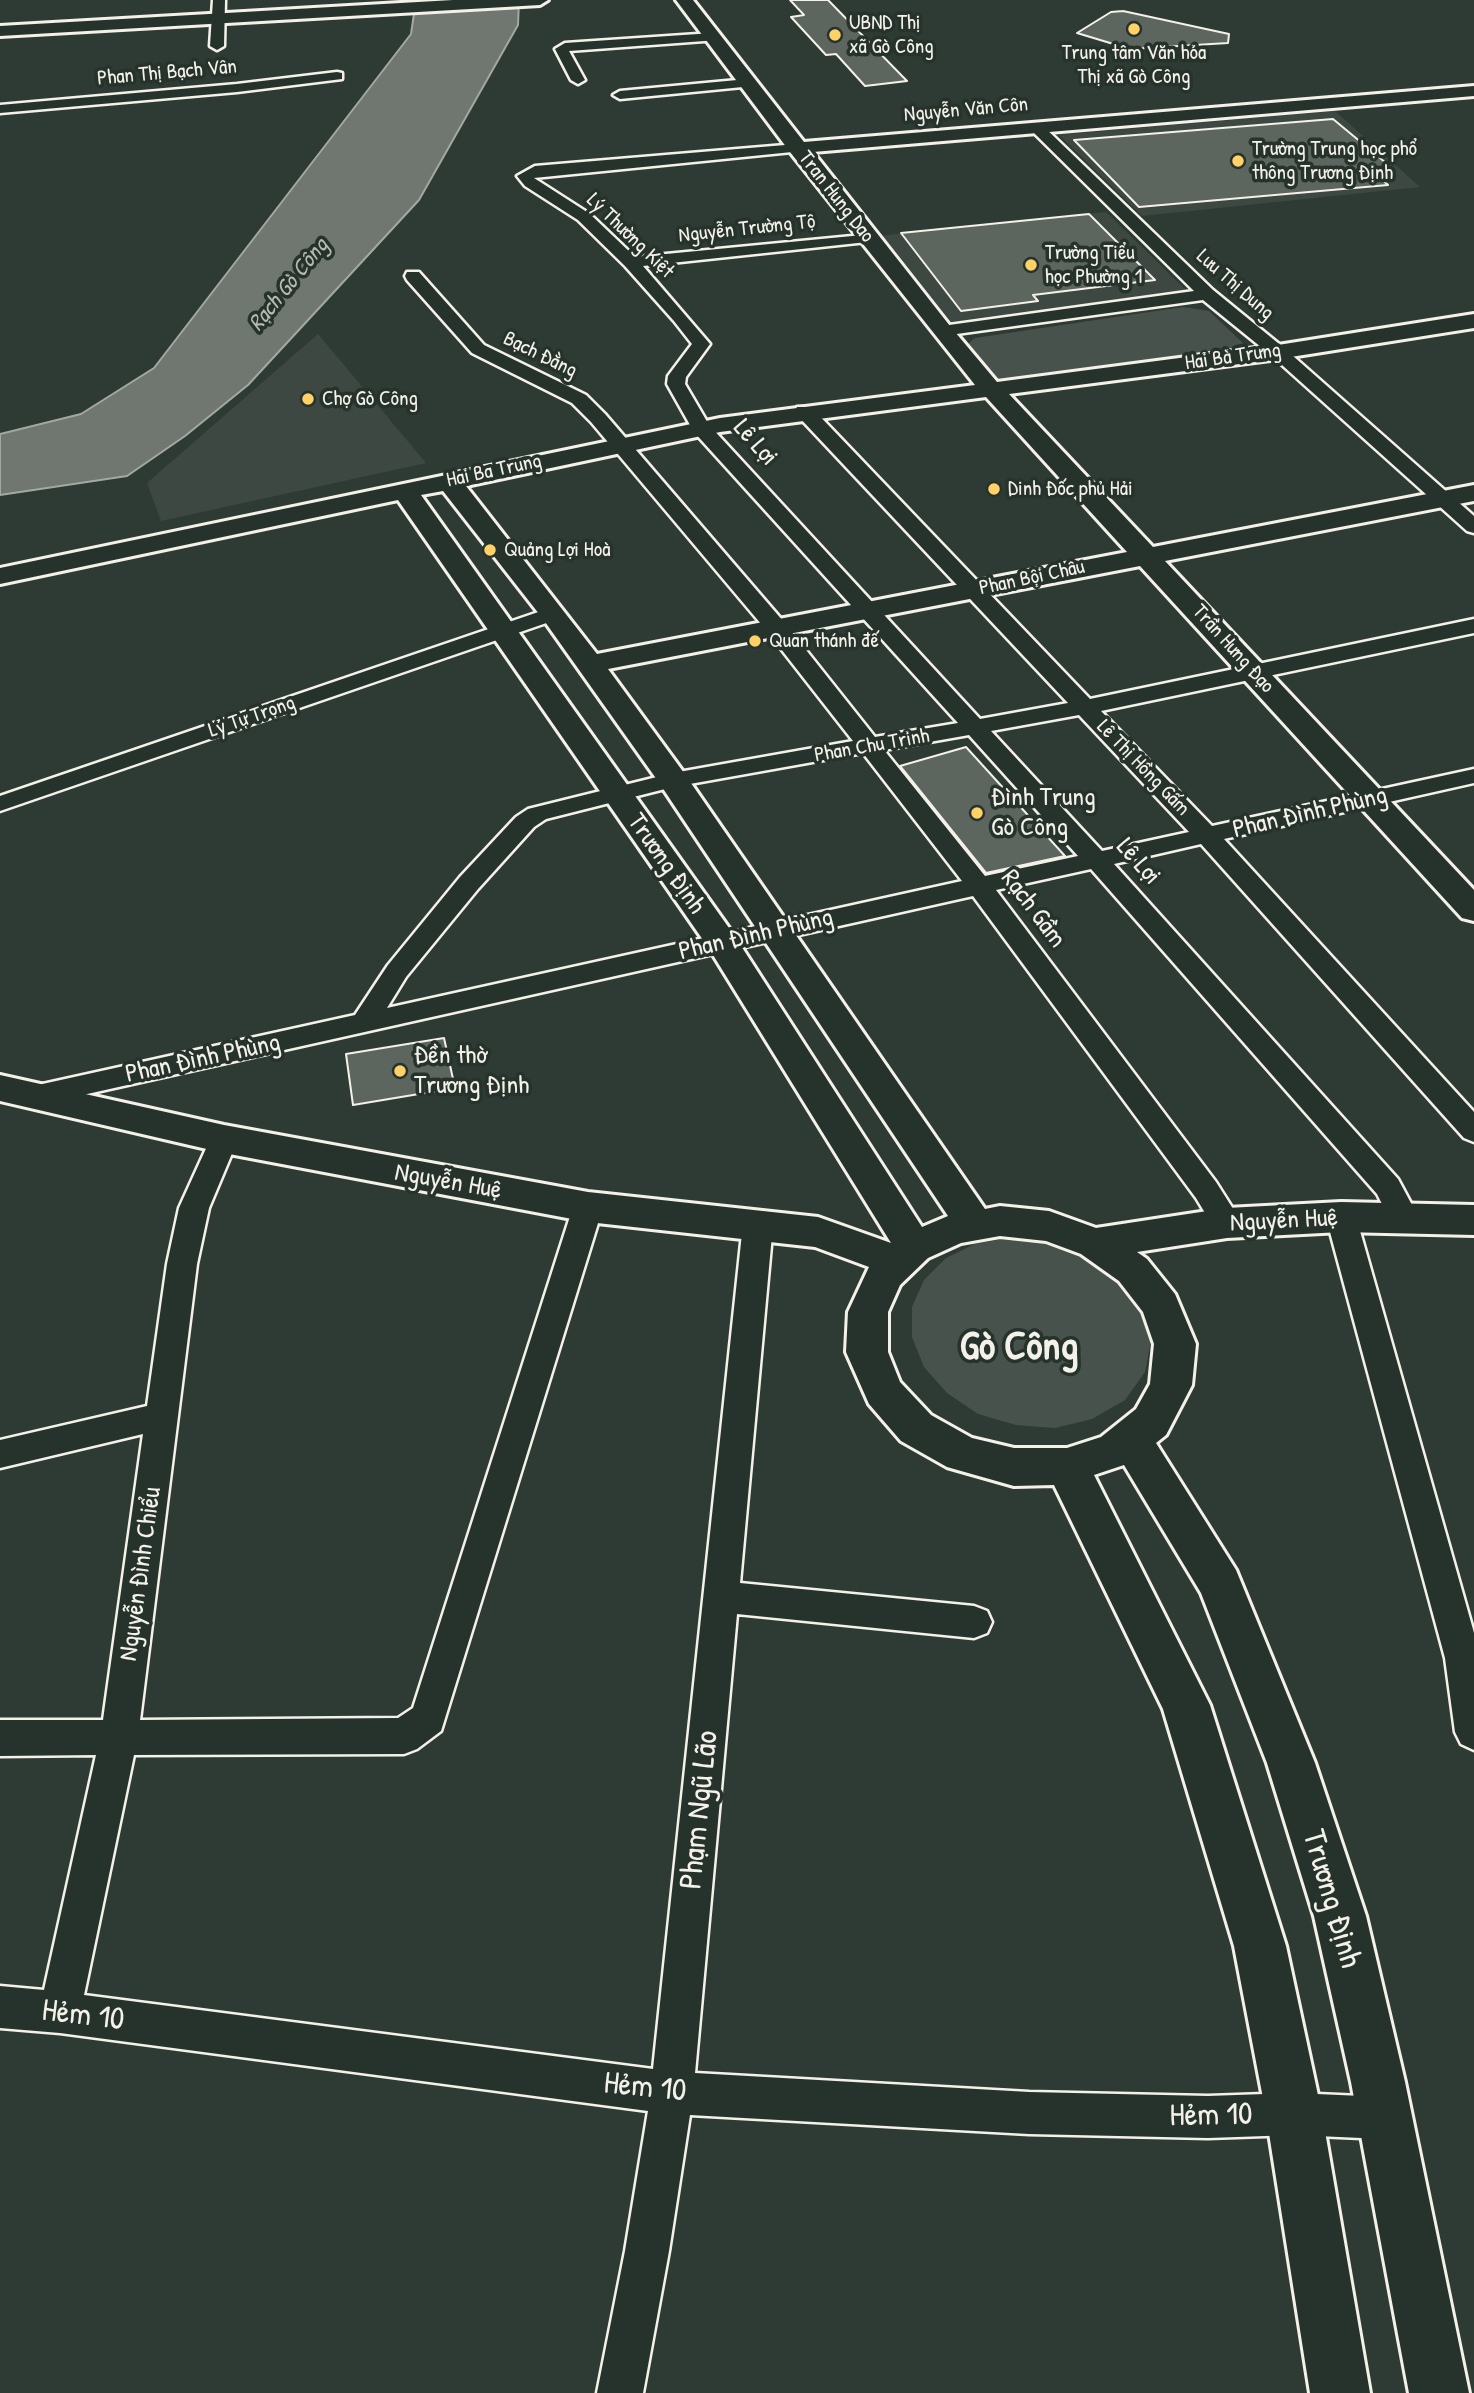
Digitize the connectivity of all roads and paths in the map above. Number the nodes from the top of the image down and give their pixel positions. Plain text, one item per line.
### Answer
1 (219, 0) edge
2 (540, 0) edge
3 (684, 0) edge
4 (218, 19) junction
5 (0, 32) edge
6 (713, 37) junction
7 (216, 46) dead end
8 (337, 76) dead end
9 (578, 80) dead end
10 (748, 83) junction
11 (1474, 92) edge
12 (620, 95) dead end
13 (0, 109) edge
14 (1036, 127) junction
15 (797, 148) junction
16 (867, 237) junction
17 (631, 262) junction
18 (413, 275) dead end
19 (1207, 294) junction
20 (1474, 321) edge
21 (942, 331) junction
22 (1278, 352) junction
23 (992, 390) junction
24 (804, 411) junction
25 (701, 428) junction
26 (620, 444) junction
27 (450, 481) junction
28 (405, 491) junction
29 (1474, 493) edge
30 (1442, 499) junction
31 (1474, 527) edge
32 (1148, 555) junction
33 (0, 576) edge
34 (975, 590) junction
35 (866, 610) junction
36 (554, 613) junction
37 (775, 626) junction
38 (1474, 626) edge
39 (504, 629) junction
40 (590, 664) junction
41 (1254, 673) junction
42 (1085, 707) junction
43 (972, 727) junction
44 (869, 747) junction
45 (1474, 776) edge
46 (673, 780) junction
47 (616, 793) junction
48 (1372, 799) junction
49 (0, 804) edge
50 (1208, 837) junction
51 (1098, 862) junction
52 (980, 887) junction
53 (1474, 910) edge
54 (773, 930) junction
55 (722, 943) junction
56 (364, 1023) junction
57 (0, 1088) edge
58 (38, 1095) junction
59 (1474, 1131) edge
60 (224, 1139) junction
61 (588, 1207) junction
62 (1341, 1217) junction
63 (1405, 1220) junction
64 (1474, 1220) edge
65 (1227, 1223) junction
66 (758, 1224) junction
67 (975, 1225) junction
68 (1095, 1242) junction
69 (906, 1255) junction
70 (162, 1416) junction
71 (1130, 1438) junction
72 (0, 1454) edge
73 (1067, 1466) junction
74 (722, 1597) junction
75 (974, 1622) dead end
76 (1469, 1659) edge
77 (1474, 1732) edge
78 (119, 1737) junction
79 (0, 1738) edge
80 (0, 2007) edge
81 (60, 2012) junction
82 (672, 2093) junction
83 (1294, 2114) junction
84 (1384, 2118) junction
85 (620, 2393) edge
86 (1340, 2393) edge
87 (1439, 2393) edge

1 - 4 street
2 - 4 street
3 - 6 street, Tran Hung Dao
4 - 5 street
4 - 7 street
6 - 9 street
6 - 10 street, Tran Hung Dao
8 - 13 street, Phan Thị Bạch Vân
10 - 12 street
10 - 15 street, Tran Hung Dao
11 - 14 street, Nguyễn Văn Côn
14 - 15 street, Nguyễn Văn Côn
14 - 19 street, Lưu Thị Dung
15 - 16 street, Tran Hung Dao
15 - 17 street, Lý Thường Kiệt
16 - 17 street, Nguyễn Trường Tộ
16 - 21 street, Tran Hung Dao
17 - 25 street, Lý Thường Kiệt
18 - 26 street, Bạch Đằng
19 - 21 street
19 - 22 street, Lưu Thị Dung
20 - 22 street, Hai Bà Trưng
21 - 23 street, Tran Hung Dao
22 - 23 street, Hai Bà Trưng
22 - 30 street, Lưu Thị Dung
23 - 24 street, Hai Ba Trung
23 - 32 street, Trần Hưng Đạo
24 - 25 street, Hai Ba Trung
24 - 34 street, Lê Thị Hồng Gấm
25 - 26 street, Hai Ba Trung
25 - 35 street, Lê Lợi
26 - 27 street, Hai Ba Trung
26 - 37 street, Rạch Gầm
27 - 28 street, Hai Ba Trung
27 - 36 street, Trương Định
28 - 33 street, Hai Ba Trung
28 - 39 street, Trương Định
29 - 30 street, Phan Bội Châu
30 - 31 street, Lưu Thị Dung
30 - 32 street, Phan Bội Châu
32 - 34 street, Phan Bội Châu
32 - 41 street, Trần Hưng Đạo
34 - 35 street, Phan Bội Châu
34 - 42 street, Lê Thị Hồng Gấm
35 - 37 street, Phan Bội Châu
35 - 43 street, Lê Lợi
36 - 39 street, Lý Tự Trọng
36 - 40 street, Trương Định
37 - 40 street, Phan Bội Châu
37 - 44 street, Rạch Gầm
38 - 41 street, Phan Chu Trinh
39 - 47 street, Trương Định
39 - 49 street, Lý Tự Trọng
40 - 46 street, Trương Định
41 - 42 street, Phan Chu Trinh
41 - 48 street, Trần Hưng Đạo
42 - 43 street, Phan Chu Trinh
42 - 50 street, Lê Thị Hồng Gấm
43 - 44 street, Phan Chu Trinh
43 - 51 street, Lê Lợi
44 - 46 street, Phan Chu Trinh
44 - 52 street, Rạch Gầm
45 - 48 street, Phan Đình Phùng
46 - 47 street, Phan Chu Trinh
46 - 54 street, Trương Định
47 - 55 street, Trương Định
47 - 56 street, Phan Chu Trinh
48 - 50 street, Phan Đình Phùng
48 - 53 street, Trần Hưng Đạo
50 - 51 street, Phan Đình Phùng
50 - 59 street, Lê Thị Hồng Gấm
51 - 52 street, Phan Đình Phùng
51 - 63 street, Lê Lợi
52 - 54 street, Phan Đình Phùng
52 - 65 street, Rạch Gầm
54 - 55 street, Phan Đình Phùng
54 - 67 street, Trương Định
55 - 56 street, Phan Đình Phùng
55 - 69 street, Trương Định
56 - 58 street, Phan Đình Phùng
57 - 58 street, Nguyễn Huệ
58 - 60 street, Nguyễn Huệ
60 - 61 street, Nguyễn Huệ
60 - 70 street, Nguyễn Đình Chiểu
61 - 66 street, Nguyễn Huệ
61 - 78 street
62 - 63 street, Nguyễn Huệ
62 - 65 street, Nguyễn Huệ
62 - 76 street
63 - 64 street, Nguyễn Huệ
65 - 68 street, Nguyễn Huệ
66 - 69 street, Nguyễn Huệ
66 - 74 street, Phạm Ngũ Lão
67 - 68 street
67 - 69 street
68 - 71 street
69 - 73 street
70 - 72 street
70 - 78 street, Nguyễn Đình Chiểu
71 - 73 street
71 - 84 street, Trương Định
73 - 83 street
74 - 75 street
74 - 82 street, Phạm Ngũ Lão
76 - 77 street
78 - 79 street
78 - 81 street, Nguyễn Đình Chiểu
80 - 81 street, Hẻm 10
81 - 82 street, Hẻm 10
82 - 83 street, Hẻm 10
82 - 85 street, Phạm Ngũ Lão
83 - 84 street, Hẻm 10
83 - 86 street
84 - 87 street, Trương Định

